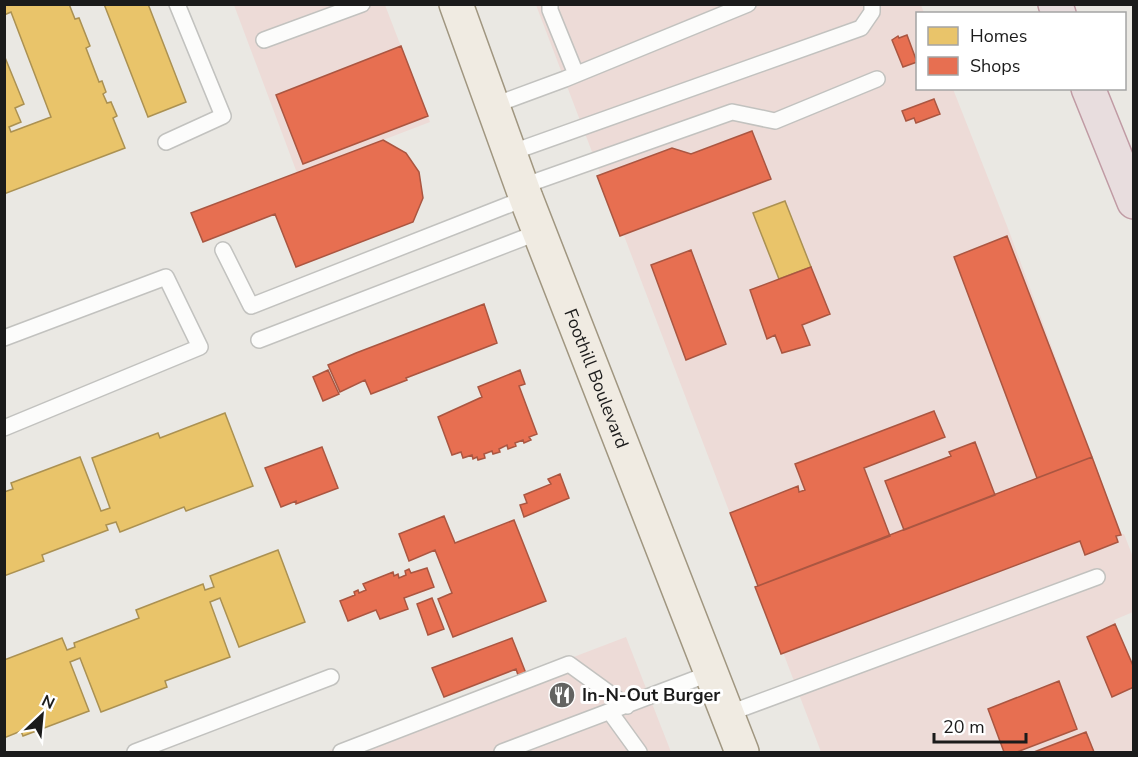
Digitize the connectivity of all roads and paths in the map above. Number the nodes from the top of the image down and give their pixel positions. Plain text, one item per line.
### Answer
1 (177, 4) edge
2 (362, 4) edge
3 (456, 4) edge
4 (550, 4) edge
5 (748, 4) edge
6 (872, 4) edge
7 (264, 40) dead end
8 (576, 74) junction
9 (877, 79) dead end
10 (1089, 90) edge
11 (492, 106) junction
12 (166, 142) dead end
13 (510, 153) junction
14 (524, 192) junction
15 (1134, 202) edge
16 (539, 232) junction
17 (223, 250) dead end
18 (4, 338) edge
19 (259, 339) dead end
20 (4, 428) edge
21 (1097, 577) dead end
22 (711, 673) junction
23 (332, 677) dead end
24 (627, 705) junction
25 (610, 712) junction
26 (727, 714) junction
27 (135, 753) edge
28 (340, 753) edge
29 (502, 753) edge
30 (639, 753) edge
31 (742, 753) edge

1 - 12 lane
2 - 7 lane
3 - 11 main road, Foothill Boulevard
4 - 8 lane
5 - 8 lane
6 - 13 lane
8 - 11 lane
9 - 14 lane
10 - 15 highway
11 - 13 main road, Foothill Boulevard
13 - 14 main road, Foothill Boulevard
14 - 16 main road, Foothill Boulevard
14 - 17 lane
16 - 19 lane
16 - 22 main road, Foothill Boulevard
18 - 20 lane
21 - 26 lane
22 - 24 lane
22 - 26 main road, Foothill Boulevard
23 - 27 lane
24 - 25 lane
24 - 28 lane
25 - 29 lane
25 - 30 lane
26 - 31 main road, Foothill Boulevard

